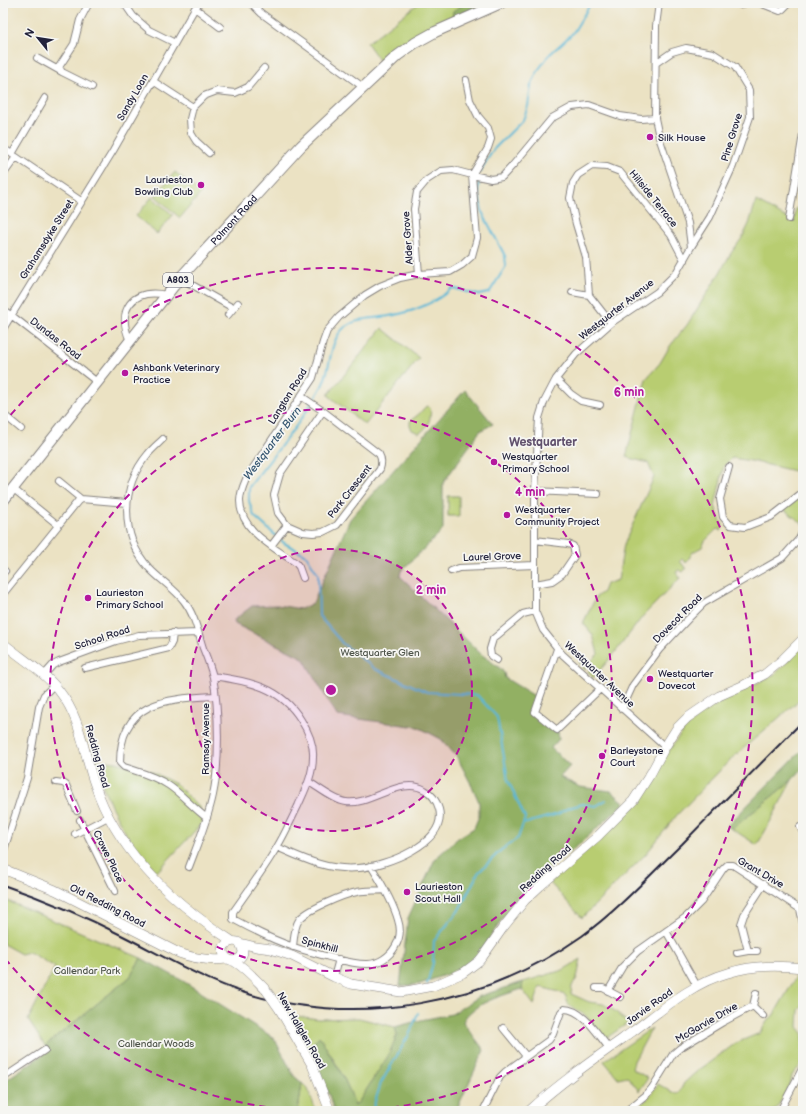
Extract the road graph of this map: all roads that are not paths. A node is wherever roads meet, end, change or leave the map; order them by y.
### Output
1 (89, 3) edge
2 (124, 3) edge
3 (251, 3) edge
4 (501, 3) edge
5 (660, 3) edge
6 (760, 3) edge
7 (789, 3) edge
8 (197, 5) edge
9 (220, 27) dead end
10 (175, 43) junction
11 (37, 58) dead end
12 (656, 63) junction
13 (264, 68) dead end
14 (62, 72) junction
15 (466, 80) dead end
16 (153, 82) junction
17 (92, 87) dead end
18 (363, 87) junction
19 (45, 98) dead end
20 (192, 107) junction
21 (655, 118) junction
22 (803, 134) edge
23 (3, 148) edge
24 (209, 153) dead end
25 (14, 155) junction
26 (3, 175) edge
27 (472, 175) junction
28 (81, 201) junction
29 (789, 219) dead end
30 (691, 247) junction
31 (684, 260) junction
32 (419, 274) junction
33 (180, 278) junction
34 (572, 292) dead end
35 (166, 295) junction
36 (589, 295) junction
37 (238, 303) dead end
38 (233, 308) junction
39 (3, 310) edge
40 (11, 315) junction
41 (228, 315) dead end
42 (611, 323) junction
43 (3, 329) edge
44 (130, 341) junction
45 (556, 379) junction
46 (97, 382) junction
47 (301, 396) junction
48 (600, 406) dead end
49 (323, 411) junction
50 (3, 414) edge
51 (21, 429) dead end
52 (163, 439) dead end
53 (729, 467) dead end
54 (59, 480) dead end
55 (14, 490) junction
56 (535, 491) junction
57 (803, 492) edge
58 (598, 494) dead end
59 (81, 499) junction
60 (3, 501) edge
61 (127, 503) junction
62 (58, 525) junction
63 (287, 525) junction
64 (803, 531) edge
65 (535, 540) junction
66 (271, 546) junction
67 (535, 565) junction
68 (452, 571) dead end
69 (303, 578) dead end
70 (535, 584) junction
71 (3, 593) edge
72 (535, 611) junction
73 (173, 633) junction
74 (198, 633) junction
75 (803, 639) edge
76 (3, 643) edge
77 (557, 649) junction
78 (496, 660) dead end
79 (85, 668) dead end
80 (44, 675) junction
81 (213, 676) junction
82 (54, 685) junction
83 (600, 689) junction
84 (215, 696) junction
85 (622, 709) junction
86 (665, 747) junction
87 (56, 782) dead end
88 (309, 782) junction
89 (77, 811) dead end
90 (108, 817) junction
91 (207, 818) junction
92 (80, 820) dead end
93 (84, 829) junction
94 (75, 834) dead end
95 (277, 847) junction
96 (3, 853) edge
97 (189, 866) dead end
98 (371, 866) junction
99 (3, 869) edge
100 (764, 884) junction
101 (385, 890) junction
102 (115, 891) dead end
103 (803, 924) edge
104 (213, 929) junction
105 (666, 931) junction
106 (236, 942) junction
107 (256, 947) junction
108 (293, 947) junction
109 (224, 948) junction
110 (748, 950) junction
111 (758, 951) dead end
112 (737, 953) dead end
113 (236, 957) junction
114 (203, 960) junction
115 (339, 960) junction
116 (803, 968) edge
117 (334, 977) junction
118 (697, 986) junction
119 (596, 988) dead end
120 (608, 991) junction
121 (756, 993) dead end
122 (620, 997) dead end
123 (753, 1006) junction
124 (763, 1016) dead end
125 (503, 1028) dead end
126 (609, 1048) junction
127 (45, 1050) dead end
128 (526, 1056) junction
129 (803, 1067) edge
130 (3, 1078) edge
131 (532, 1110) edge
132 (330, 1111) edge
133 (483, 1111) edge
134 (626, 1111) edge
135 (780, 1111) edge

1 - 14 street
2 - 10 street
3 - 18 street
4 - 18 main road, Polmont Road / A803
5 - 12 street
6 - 7 street
8 - 9 street
8 - 10 street, Sandy Loan
10 - 16 street, Sandy Loan
11 - 14 street
12 - 21 street
12 - 30 street, Pine Grove
13 - 20 street
14 - 17 street
15 - 27 street
16 - 20 street
16 - 28 street, Sandy Loan
18 - 33 main road, Polmont Road / A803
19 - 25 street
20 - 24 street
21 - 27 street, Alder Grove
21 - 30 street
22 - 29 street
23 - 25 street
25 - 26 street
25 - 28 street
27 - 32 street, Langton Road
27 - 32 street, Alder Grove
28 - 40 street, Grahamsdyke Street
30 - 31 street, Westquarter Avenue
31 - 36 street, Hillside Terrace
31 - 42 street, Westquarter Avenue
32 - 47 street, Langton Road
33 - 35 main road, Polmont Road / A803
33 - 38 street
34 - 36 street
35 - 44 main road, Polmont Road / A803
35 - 44 street
36 - 42 street
37 - 38 street
38 - 41 street
39 - 40 street, Dundas Road
40 - 43 street, Grahamsdyke Street
40 - 46 street, Dundas Road
42 - 45 street, Westquarter Avenue
44 - 46 main road, Polmont Road / A803
45 - 48 street
45 - 56 street, Westquarter Avenue
46 - 55 main road, Polmont Road / A803
47 - 49 street, Park Crescent
47 - 66 street, Langton Road
49 - 63 street
49 - 63 street, Park Crescent
50 - 51 street
52 - 61 street, Ramsay Avenue
53 - 57 street
54 - 59 street
55 - 60 main road, A803
55 - 62 street
56 - 58 street
56 - 65 street, Westquarter Avenue
59 - 61 street
59 - 62 street
61 - 74 street, Ramsay Avenue
62 - 71 street
63 - 66 street
64 - 85 street, Dovecot Road
65 - 67 street, Westquarter Avenue
65 - 70 street
66 - 69 street, Langton Road
67 - 68 street, Laurel Grove
67 - 70 street, Westquarter Avenue
70 - 72 street, Westquarter Avenue
72 - 77 street, Westquarter Avenue
72 - 78 street
73 - 74 street, School Road
73 - 79 street
73 - 80 street, School Road
74 - 81 street, Ramsay Avenue
75 - 86 main road, Redding Road
76 - 80 main road, Redding Road
77 - 83 street, Westquarter Avenue
77 - 83 street
80 - 82 main road, Redding Road
81 - 84 street, Ramsay Avenue
81 - 88 street
82 - 90 main road, Redding Road
82 - 96 street
83 - 85 street, Westquarter Avenue
84 - 91 street, Ramsay Avenue
84 - 91 street
85 - 86 street, Westquarter Avenue
86 - 117 main road, Redding Road
87 - 89 street
88 - 95 street
88 - 98 street
90 - 93 street, Crowe Place
90 - 104 main road, Redding Road
91 - 97 street, Ramsay Avenue
92 - 93 street
93 - 94 street, Crowe Place
93 - 102 street, Crowe Place
95 - 98 street
95 - 108 street
98 - 101 street, Spinkhill
99 - 114 main road, Old Redding Road
100 - 103 street, Grant Drive
100 - 105 street, Grant Drive
100 - 110 street
101 - 108 street, Spinkhill
101 - 115 street, Spinkhill
104 - 106 main road, Redding Road
104 - 109 main road, Redding Road
105 - 118 street
105 - 120 street
106 - 107 main road, Redding Road
106 - 109 main road
106 - 113 main road
107 - 113 main road
107 - 117 main road, Redding Road
108 - 115 street, Spinkhill
109 - 113 main road
109 - 114 main road
110 - 111 street
110 - 112 street
113 - 114 main road, Old Redding Road
113 - 132 main road, New Hallglen Road, bridge
115 - 117 street
116 - 118 main road, Jarvie Road
118 - 126 main road, Jarvie Road
119 - 120 street
120 - 122 street
121 - 123 street, McGarvie Drive
123 - 124 street, McGarvie Drive
123 - 134 street, McGarvie Drive
125 - 128 street
126 - 128 street
126 - 131 main road, Jarvie Road
127 - 130 street
128 - 133 street
129 - 135 street

